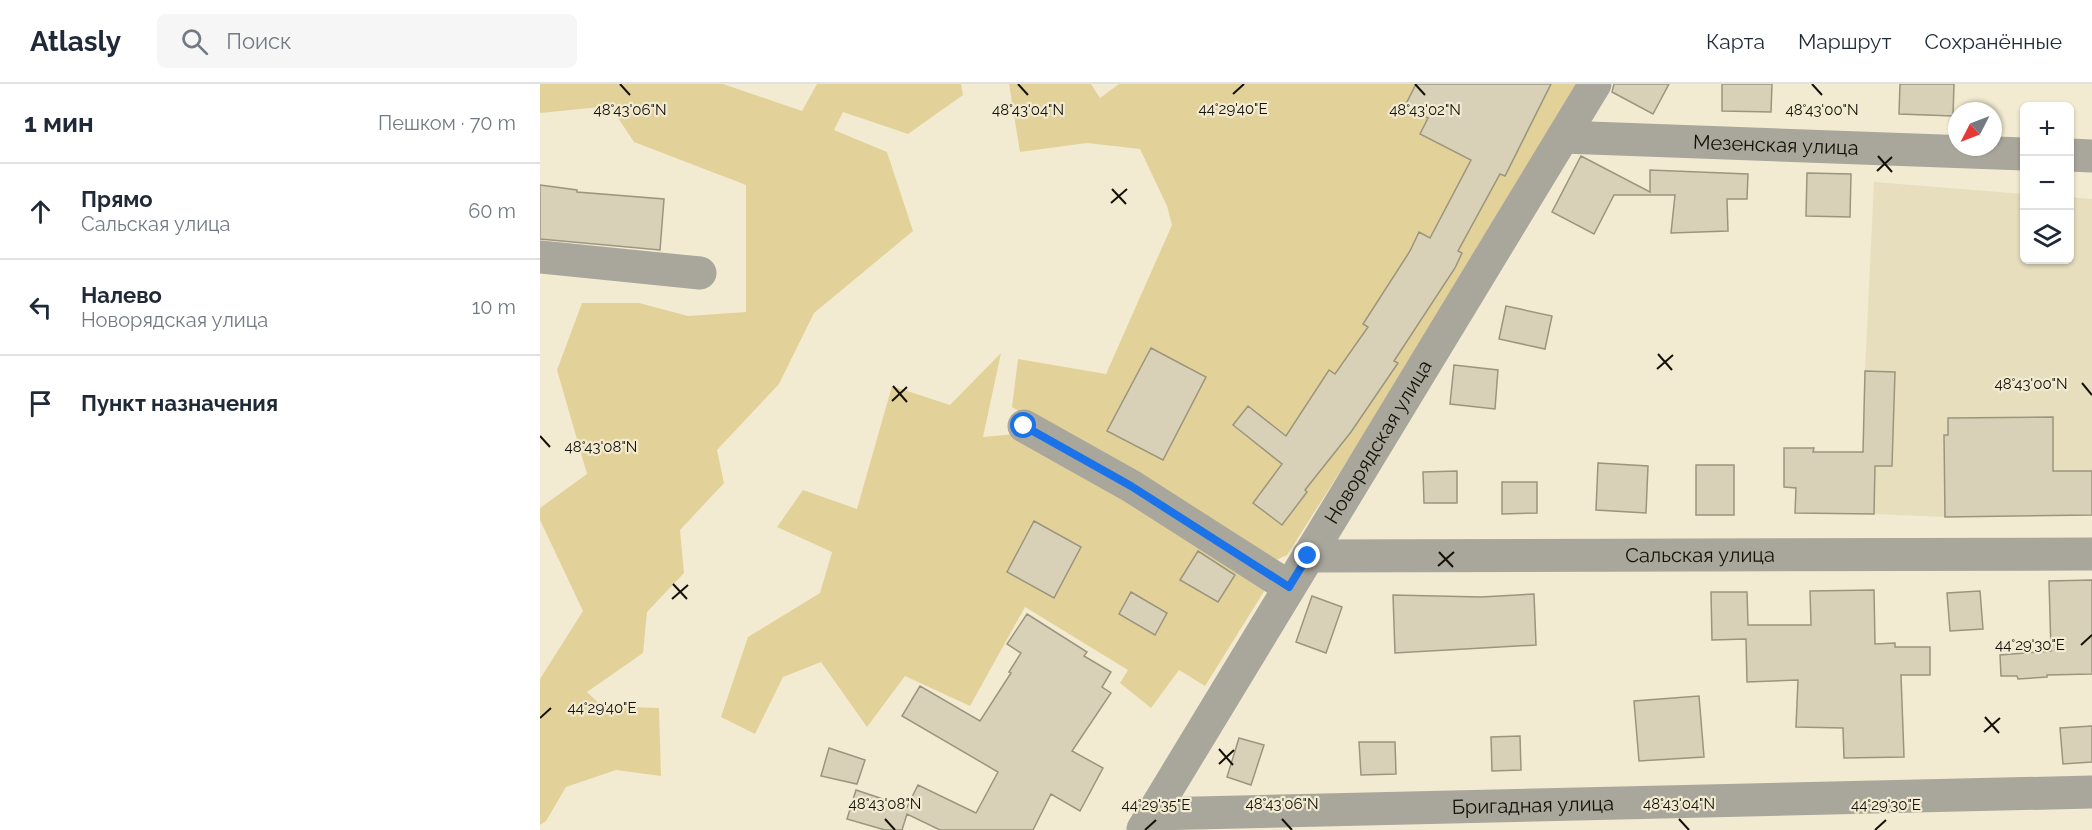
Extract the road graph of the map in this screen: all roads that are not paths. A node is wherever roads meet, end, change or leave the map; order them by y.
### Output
1 (1595, 84) edge
2 (1563, 137) junction
3 (2020, 154) edge
4 (2074, 155) edge
5 (2092, 156) edge
6 (540, 257) edge
7 (700, 273) dead end
8 (1024, 426) dead end
9 (2092, 554) edge
10 (1308, 556) junction
11 (1289, 587) junction
12 (2092, 792) edge
13 (1148, 822) edge

1 - 2 street, Новорядская улица
2 - 3 street, Мезенская улица
2 - 10 street, Новорядская улица
4 - 5 street
6 - 7 street
8 - 11 street
9 - 10 street, Сальская улица
10 - 11 street, Новорядская улица
11 - 13 street, Новорядская улица
12 - 13 street, Бригадная улица

